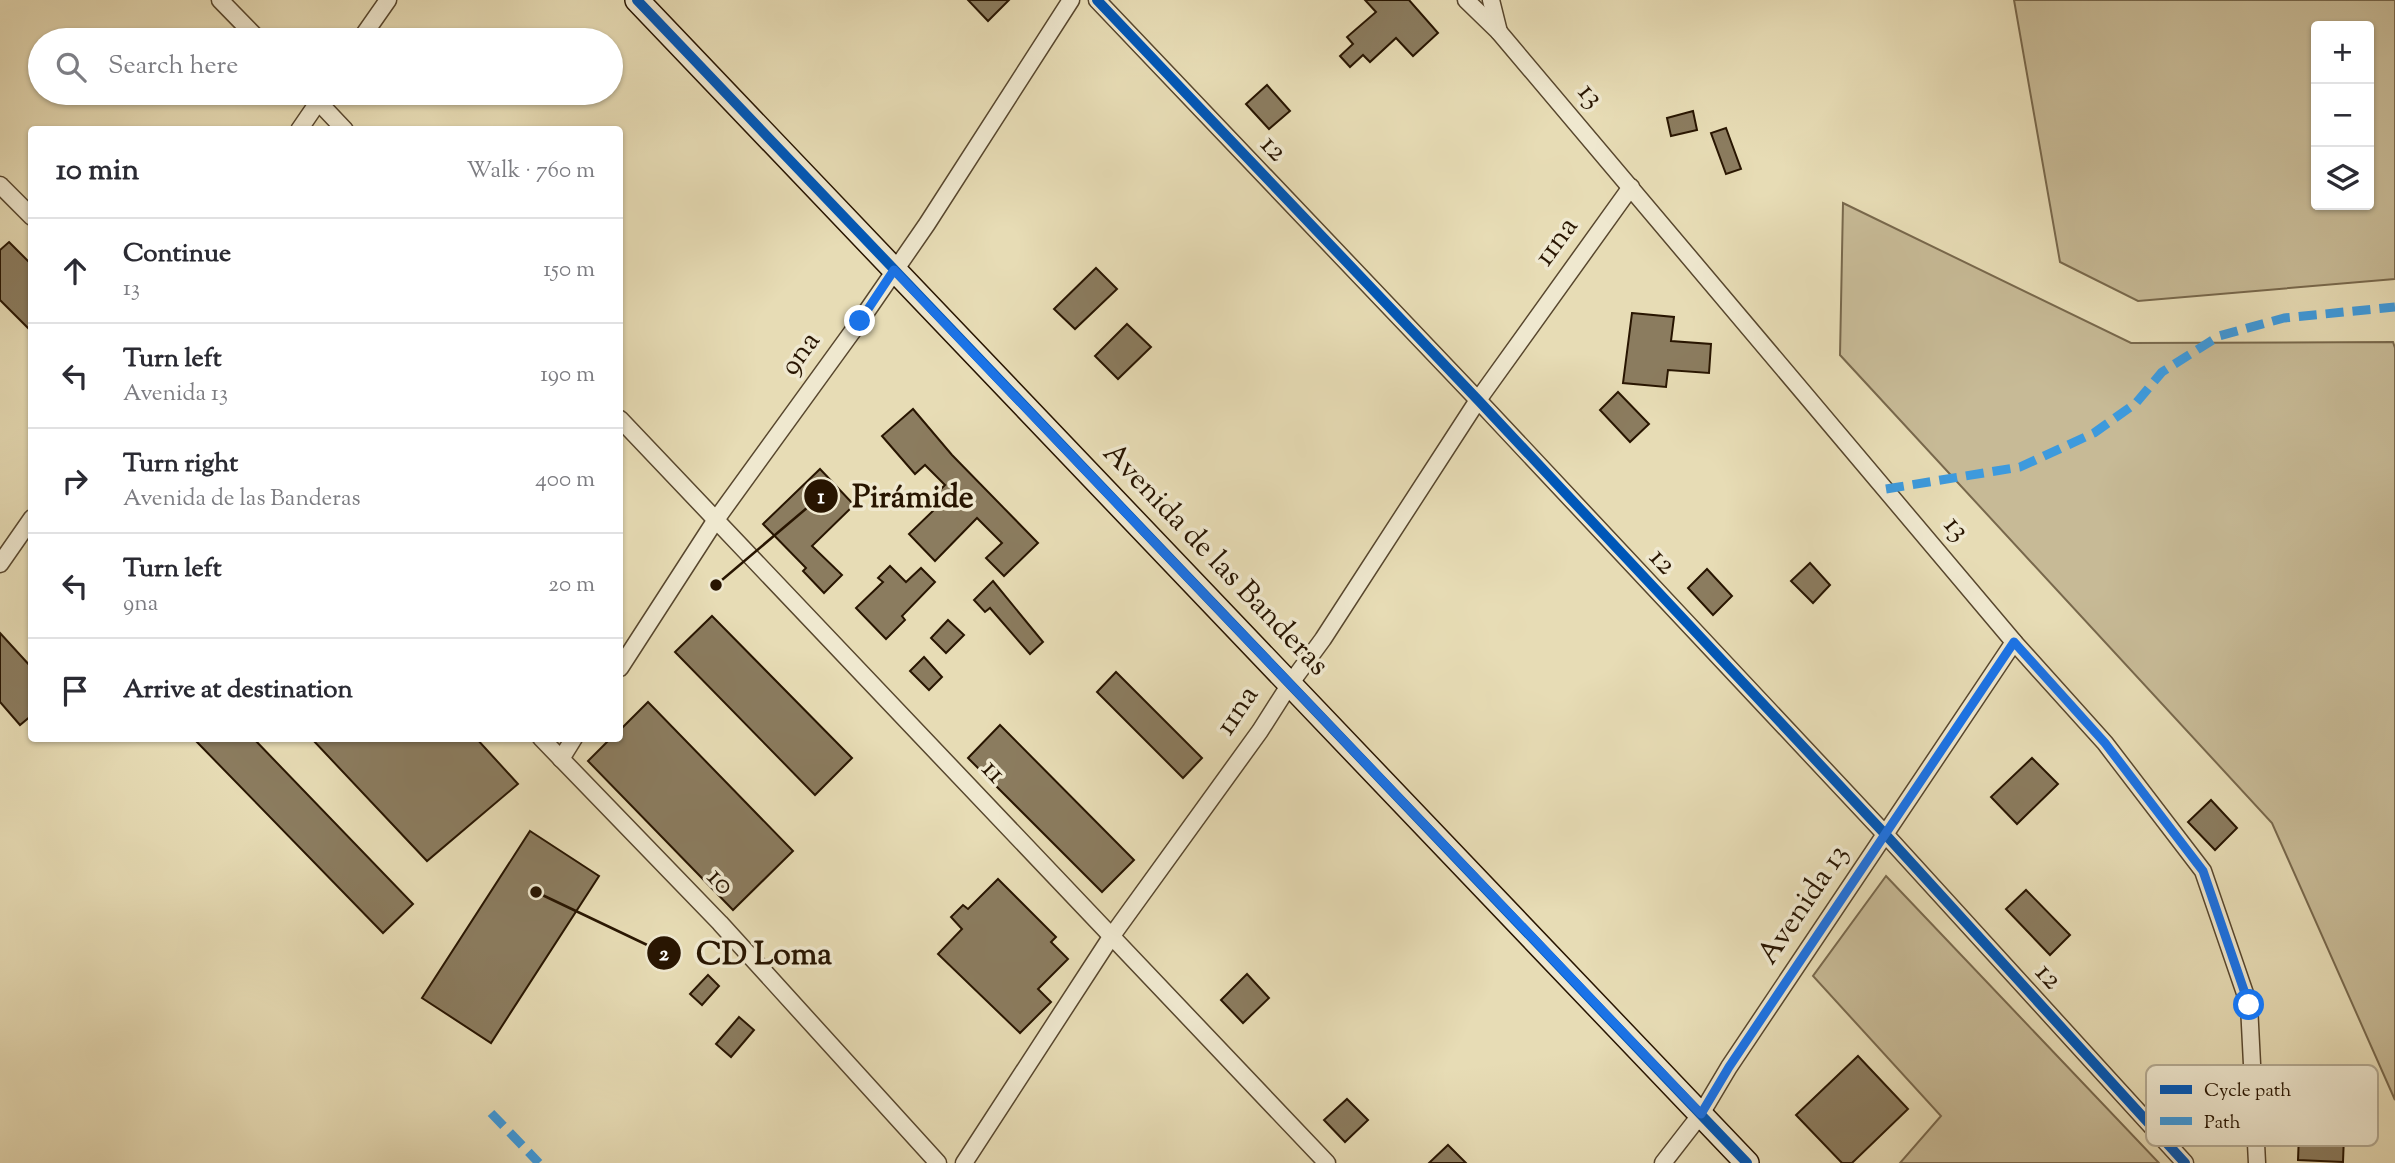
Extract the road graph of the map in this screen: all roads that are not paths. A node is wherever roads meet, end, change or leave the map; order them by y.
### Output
1 (220, 0) edge
2 (388, 0) edge
3 (637, 0) edge
4 (1072, 0) edge
5 (1097, 0) edge
6 (1466, 0) edge
7 (1492, 0) edge
8 (247, 28) edge
9 (368, 28) edge
10 (1499, 32) junction
11 (312, 105) edge
12 (324, 105) edge
13 (301, 126) edge
14 (342, 126) edge
15 (0, 185) edge
16 (1631, 187) junction
17 (28, 212) edge
18 (894, 270) junction
19 (1478, 400) junction
20 (623, 422) edge
21 (715, 521) junction
22 (28, 524) edge
23 (0, 564) edge
24 (2014, 642) junction
25 (623, 663) edge
26 (1290, 684) junction
27 (545, 742) edge
28 (572, 742) edge
29 (561, 759) junction
30 (1885, 834) junction
31 (1111, 937) junction
32 (2252, 1065) edge
33 (1701, 1114) junction
34 (2146, 1120) edge
35 (2169, 1146) edge
36 (938, 1163) edge
37 (964, 1163) edge
38 (1327, 1163) edge
39 (1663, 1163) edge
40 (1747, 1163) edge
41 (2185, 1163) edge

1 - 8 street
2 - 9 street
3 - 18 street, Avenida de las Banderas
4 - 18 street, 9na
5 - 19 street, 12
6 - 10 street, 13
7 - 10 street
10 - 16 street, 13
11 - 13 street
12 - 14 street
15 - 17 street
16 - 19 street, 11na
16 - 24 street, 13
18 - 21 street, 9na
18 - 26 street, Avenida de las Banderas
19 - 26 street, 11na
19 - 30 street, 12
20 - 21 street, 11
21 - 25 street, 9na
21 - 31 street, 11
22 - 23 street
24 - 30 street, Avenida 13
24 - 32 street, 13
26 - 31 street, 11na
26 - 33 street, Avenida de las Banderas
27 - 29 street, 10
28 - 29 street
29 - 36 street, 10
30 - 33 street, Avenida 13
30 - 34 street, 12
31 - 37 street, 11na
31 - 38 street, 11
33 - 39 street, Avenida 13
33 - 40 street, Avenida de las Banderas
35 - 41 street, 12

